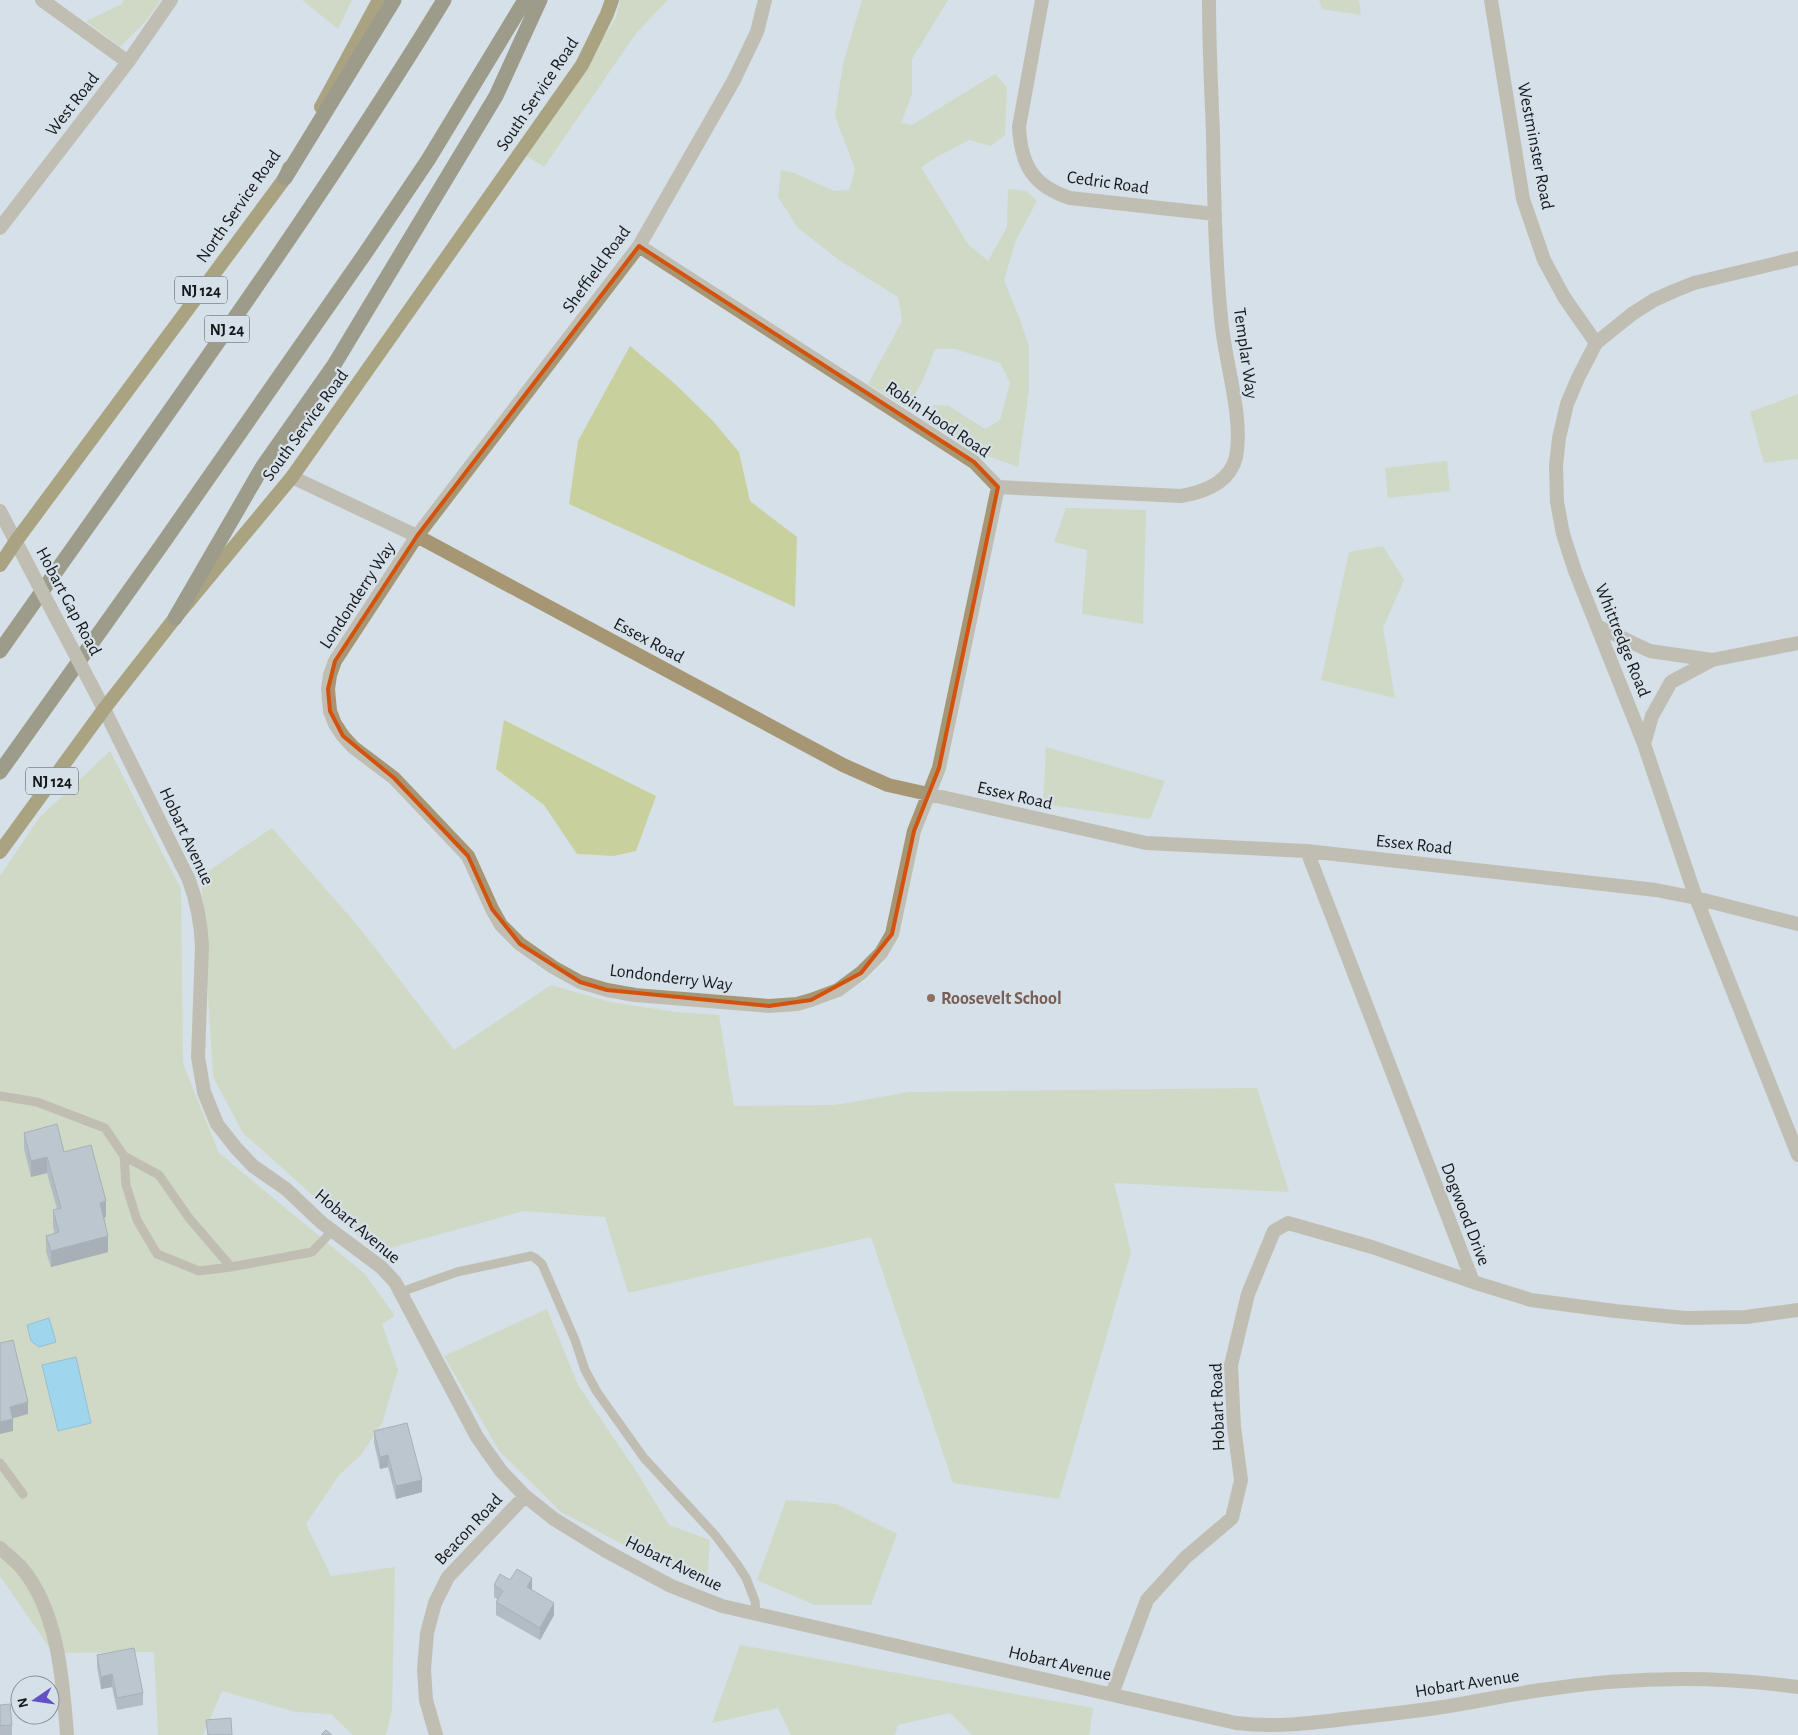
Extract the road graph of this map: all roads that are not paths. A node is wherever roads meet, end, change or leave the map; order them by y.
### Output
1 (42, 0) edge
2 (171, 0) edge
3 (379, 0) edge
4 (394, 0) edge
5 (444, 0) edge
6 (525, 0) edge
7 (540, 0) edge
8 (612, 0) edge
9 (765, 0) edge
10 (1042, 0) edge
11 (1209, 0) edge
12 (1491, 0) edge
13 (128, 62) junction
14 (285, 178) junction
15 (1215, 214) junction
16 (0, 228) edge
17 (639, 246) junction
18 (1798, 258) edge
19 (1596, 342) junction
20 (292, 477) junction
21 (998, 487) junction
22 (0, 511) edge
23 (417, 536) junction
24 (16, 541) junction
25 (0, 565) edge
26 (175, 618) junction
27 (1596, 626) junction
28 (1798, 643) edge
29 (0, 652) edge
30 (1712, 660) junction
31 (104, 709) junction
32 (1644, 744) junction
33 (0, 772) edge
34 (928, 794) junction
35 (1307, 851) junction
36 (0, 852) edge
37 (1696, 898) junction
38 (1798, 924) edge
39 (0, 1096) edge
40 (1798, 1155) edge
41 (124, 1156) junction
42 (332, 1231) junction
43 (231, 1267) junction
44 (1473, 1282) junction
45 (401, 1292) junction
46 (1798, 1310) edge
47 (0, 1462) edge
48 (23, 1494) dead end
49 (525, 1496) junction
50 (0, 1548) edge
51 (756, 1614) junction
52 (1798, 1687) edge
53 (1112, 1694) junction
54 (1235, 1729) edge
55 (67, 1735) edge
56 (436, 1735) edge

1 - 13 street
2 - 13 street, West Road
3 - 14 main road, North Service Road / NJ 124
4 - 14 highway
5 - 29 highway, NJ 24
6 - 33 highway
7 - 26 highway
8 - 20 main road, South Service Road / NJ 124
9 - 17 street, Sheffield Road
10 - 15 street, Cedric Road
11 - 15 street, Templar Way
12 - 19 street, Westminster Road
13 - 16 street, West Road
14 - 24 main road, North Service Road / NJ 124
15 - 21 street, Templar Way
17 - 21 street, Robin Hood Road
17 - 23 street, Sheffield Road
18 - 19 street, Whittredge Road
19 - 27 street, Whittredge Road
20 - 23 street, Essex Road
20 - 26 main road, South Service Road / NJ 124
21 - 34 street
22 - 24 street, Hobart Gap Road
23 - 34 street, Essex Road
23 - 34 street, Londonderry Way
24 - 25 main road, North Service Road / NJ 124
24 - 31 street, Hobart Gap Road, bridge
26 - 31 main road, South Service Road / NJ 124
27 - 30 street
27 - 32 street, Whittredge Road
28 - 30 street
30 - 32 street
31 - 36 main road, South Service Road / NJ 124
31 - 42 street, Hobart Avenue
32 - 37 street, Whittredge Road
34 - 35 street, Essex Road
35 - 37 street, Essex Road
35 - 44 street, Dogwood Drive
37 - 38 street, Essex Road
37 - 40 street, Whittredge Road
39 - 41 lane
41 - 43 lane
41 - 43 lane
42 - 43 lane
42 - 45 street, Hobart Avenue
44 - 46 street, Dogwood Drive
44 - 53 street, Hobart Road
45 - 49 street, Hobart Avenue
45 - 51 lane
47 - 48 lane
49 - 51 street, Hobart Avenue
49 - 56 street, Beacon Road
50 - 55 street
51 - 53 street, Hobart Avenue
52 - 54 street, Hobart Avenue
53 - 54 street, Hobart Avenue

